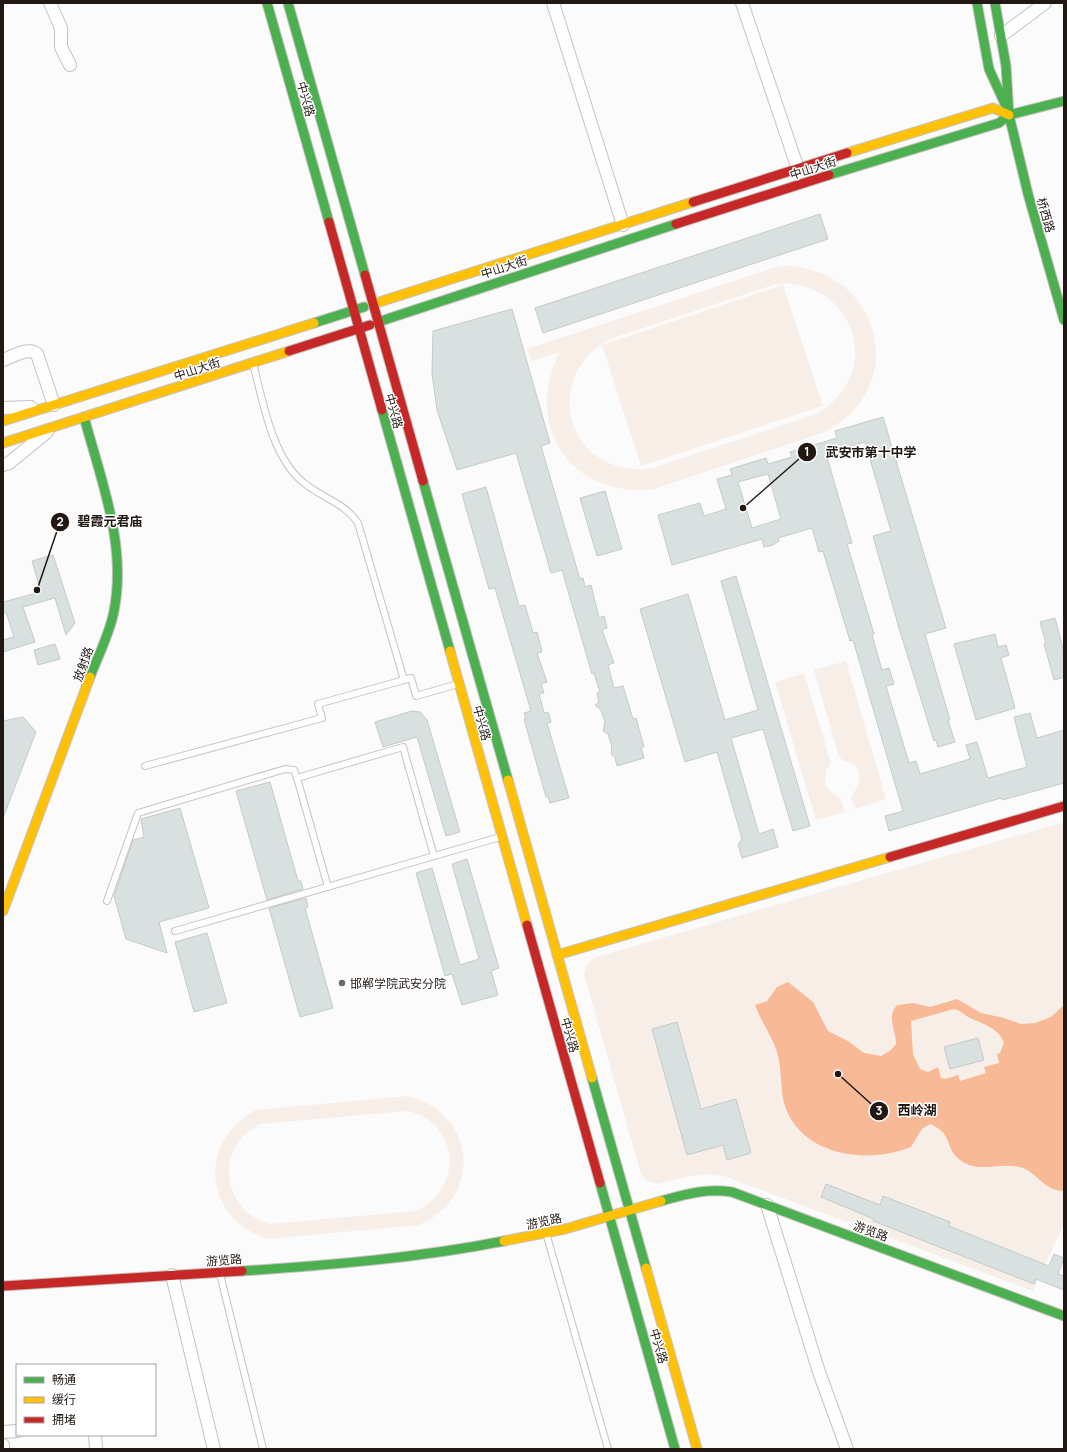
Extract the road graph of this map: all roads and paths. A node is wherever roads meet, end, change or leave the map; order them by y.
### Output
1 (50, 3) edge
2 (267, 3) edge
3 (288, 3) edge
4 (553, 3) edge
5 (742, 3) edge
6 (977, 3) edge
7 (995, 3) edge
8 (1045, 3) edge
9 (1001, 36) junction
10 (70, 65) dead end
11 (1064, 101) edge
12 (1009, 115) junction
13 (798, 169) junction
14 (623, 225) junction
15 (373, 304) junction
16 (353, 310) junction
17 (1064, 320) edge
18 (378, 322) junction
19 (358, 329) junction
20 (3, 360) edge
21 (252, 364) junction
22 (52, 406) junction
23 (3, 408) edge
24 (84, 417) junction
25 (3, 421) edge
26 (53, 427) junction
27 (4, 443) edge
28 (3, 465) edge
29 (404, 680) junction
30 (458, 684) junction
31 (145, 766) dead end
32 (297, 778) junction
33 (1064, 806) edge
34 (502, 836) junction
35 (434, 856) junction
36 (328, 887) junction
37 (106, 901) dead end
38 (3, 911) edge
39 (175, 931) dead end
40 (557, 955) junction
41 (767, 1205) junction
42 (629, 1210) junction
43 (609, 1216) junction
44 (546, 1233) junction
45 (220, 1272) junction
46 (172, 1276) junction
47 (3, 1286) edge
48 (1064, 1316) edge
49 (16, 1430) edge
50 (3, 1432) edge
51 (95, 1436) edge
52 (3, 1446) edge
53 (3, 1449) edge
54 (96, 1449) edge
55 (214, 1449) edge
56 (263, 1449) edge
57 (608, 1449) edge
58 (675, 1449) edge
59 (697, 1449) edge
60 (847, 1449) edge

1 - 10 street
2 - 16 main road, 中兴路
3 - 15 main road, 中兴路
4 - 14 street
5 - 13 street
6 - 12 main road, 桥西路
7 - 9 main road, 桥西路
8 - 9 street
9 - 12 main road, 桥西路
11 - 12 main road, 中山大街
12 - 13 main road, 中山大街
12 - 17 main road, 桥西路
12 - 18 main road, 中山大街
13 - 14 main road, 中山大街
14 - 15 main road, 中山大街
15 - 16 main road, 中山大街
15 - 18 main road, 中兴路
16 - 19 main road, 中兴路
16 - 22 main road, 中山大街
18 - 19 main road, 中山大街
18 - 40 main road, 中兴路
19 - 21 main road, 中山大街
19 - 30 main road, 中兴路
20 - 22 street
21 - 24 main road, 中山大街
21 - 29 lane
22 - 23 street
22 - 25 main road, 中山大街
24 - 26 main road, 中山大街
24 - 38 main road, 放射路
26 - 27 main road, 中山大街
26 - 28 street
29 - 30 lane
29 - 31 lane
30 - 34 main road, 中兴路
32 - 35 lane
32 - 36 lane
32 - 37 lane
33 - 40 main road
34 - 35 lane
34 - 43 main road, 中兴路
35 - 36 lane
36 - 39 lane
40 - 42 main road, 中兴路
41 - 42 main road, 游览路
41 - 48 main road, 游览路
41 - 60 street
42 - 43 main road, 游览路
42 - 59 main road, 中兴路
43 - 44 main road, 游览路
43 - 58 main road, 中兴路
44 - 45 main road, 游览路
44 - 57 lane
45 - 46 main road, 游览路
45 - 56 lane
46 - 47 main road, 游览路
46 - 55 street
49 - 50 street
51 - 54 street
52 - 53 street

